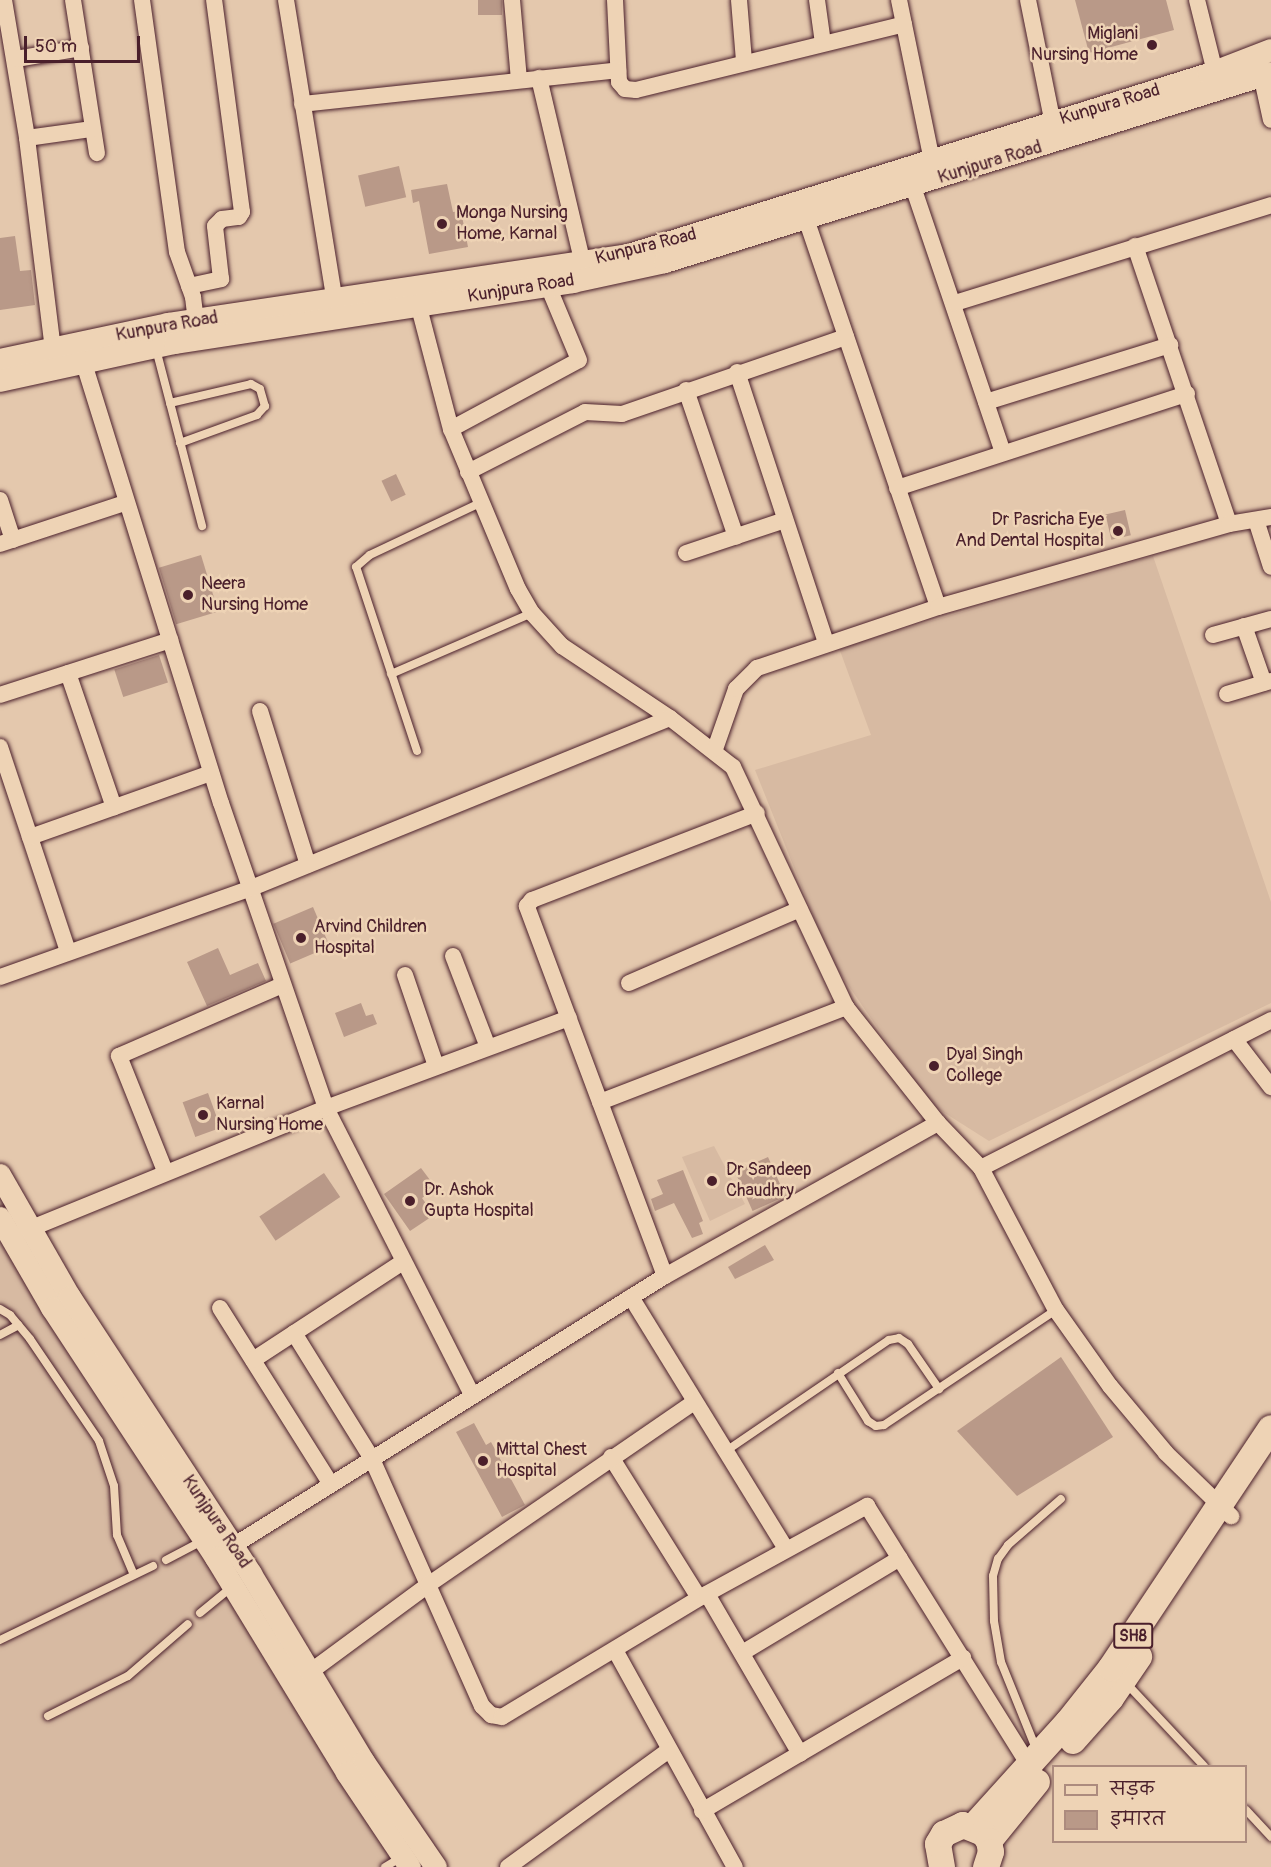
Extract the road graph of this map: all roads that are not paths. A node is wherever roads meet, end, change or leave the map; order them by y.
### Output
1 (4, 0) edge
2 (73, 0) edge
3 (142, 0) edge
4 (214, 0) edge
5 (286, 0) edge
6 (512, 0) edge
7 (615, 0) edge
8 (739, 0) edge
9 (817, 0) edge
10 (899, 0) edge
11 (1028, 0) edge
12 (1197, 0) edge
13 (904, 24) junction
14 (823, 43) junction
15 (81, 48) junction
16 (15, 59) junction
17 (744, 61) junction
18 (1265, 64) edge
19 (618, 70) junction
20 (1215, 72) junction
21 (539, 78) junction
22 (519, 80) junction
23 (302, 104) junction
24 (1271, 120) edge
25 (92, 129) junction
26 (1055, 133) junction
27 (27, 138) junction
28 (97, 153) dead end
29 (934, 170) junction
30 (910, 178) junction
31 (1271, 205) edge
32 (803, 211) junction
33 (1135, 246) junction
34 (584, 271) junction
35 (189, 286) junction
36 (548, 286) junction
37 (416, 297) junction
38 (955, 303) junction
39 (336, 309) junction
40 (196, 320) junction
41 (846, 337) junction
42 (153, 338) junction
43 (1170, 345) junction
44 (80, 353) junction
45 (54, 359) junction
46 (0, 360) edge
47 (737, 372) junction
48 (0, 381) edge
49 (686, 390) junction
50 (1187, 394) junction
51 (986, 402) junction
52 (170, 403) junction
53 (451, 429) junction
54 (180, 443) junction
55 (1003, 453) junction
56 (468, 472) junction
57 (897, 488) junction
58 (0, 500) edge
59 (125, 503) junction
60 (480, 503) junction
61 (1263, 519) edge
62 (785, 520) junction
63 (1229, 524) junction
64 (202, 526) dead end
65 (736, 537) junction
66 (6, 542) edge
67 (686, 554) dead end
68 (1271, 567) edge
69 (938, 607) junction
70 (532, 613) junction
71 (1271, 619) edge
72 (1245, 627) junction
73 (1213, 635) dead end
74 (170, 640) junction
75 (826, 642) junction
76 (68, 673) junction
77 (391, 674) junction
78 (1267, 682) edge
79 (1227, 694) dead end
80 (0, 695) edge
81 (260, 711) dead end
82 (670, 718) junction
83 (0, 747) edge
84 (715, 750) junction
85 (417, 751) dead end
86 (211, 773) junction
87 (114, 807) junction
88 (757, 813) junction
89 (30, 837) junction
90 (308, 865) junction
91 (249, 889) junction
92 (800, 909) junction
93 (68, 952) junction
94 (453, 956) dead end
95 (405, 975) dead end
96 (0, 977) edge
97 (629, 983) dead end
98 (282, 985) junction
99 (846, 1007) junction
100 (569, 1018) junction
101 (1271, 1020) edge
102 (1234, 1039) junction
103 (488, 1047) junction
104 (436, 1066) junction
105 (1271, 1088) edge
106 (600, 1102) junction
107 (326, 1108) junction
108 (938, 1123) junction
109 (981, 1168) junction
110 (165, 1171) junction
111 (0, 1175) edge
112 (0, 1218) edge
113 (20, 1233) junction
114 (403, 1262) junction
115 (665, 1276) junction
116 (631, 1297) junction
117 (220, 1308) dead end
118 (0, 1309) edge
119 (1056, 1310) junction
120 (19, 1325) junction
121 (294, 1333) junction
122 (0, 1335) edge
123 (253, 1360) junction
124 (838, 1373) junction
125 (939, 1389) junction
126 (472, 1395) junction
127 (694, 1402) junction
128 (1271, 1428) edge
129 (726, 1452) junction
130 (1271, 1456) edge
131 (611, 1458) junction
132 (372, 1459) junction
133 (330, 1483) junction
134 (1061, 1499) dead end
135 (1225, 1511) junction
136 (219, 1539) junction
137 (786, 1549) junction
138 (900, 1558) junction
139 (166, 1560) dead end
140 (153, 1566) dead end
141 (134, 1575) junction
142 (242, 1580) junction
143 (428, 1585) junction
144 (703, 1596) junction
145 (200, 1613) dead end
146 (188, 1624) dead end
147 (0, 1640) edge
148 (615, 1650) junction
149 (742, 1653) junction
150 (963, 1658) junction
151 (310, 1672) junction
152 (1123, 1680) junction
153 (48, 1716) dead end
154 (669, 1750) junction
155 (800, 1754) junction
156 (1034, 1760) junction
157 (1202, 1765) edge
158 (702, 1811) junction
159 (1247, 1812) edge
160 (981, 1834) junction
161 (1271, 1837) edge
162 (940, 1858) edge
163 (404, 1859) edge
164 (436, 1867) edge
165 (508, 1867) edge
166 (735, 1867) edge
167 (920, 1867) edge
168 (986, 1867) edge

1 - 16 street
2 - 15 street
3 - 35 street
4 - 35 street
5 - 23 street
6 - 22 street
7 - 19 street
8 - 17 street
9 - 14 street
10 - 13 street
11 - 26 street
12 - 20 street
13 - 14 street
13 - 29 street
14 - 17 street
15 - 16 street
15 - 25 street
16 - 27 street
17 - 19 street
18 - 20 street, Kunpura Road
18 - 24 street
18 - 26 street, Kunjpura Road
19 - 21 street
20 - 26 street, Kunpura Road
21 - 22 street
21 - 34 street
22 - 23 street
23 - 39 street
25 - 27 street
25 - 28 street
26 - 29 street, Kunjpura Road
27 - 45 street
29 - 30 street, Kunjpura Road
30 - 32 street, Kunjpura Road
30 - 38 street
31 - 33 street
32 - 34 street, Kunjpura Road
32 - 41 street
33 - 38 street
33 - 43 street
34 - 36 street, Kunjpura Road
34 - 37 street, Kunpura Road
35 - 40 street
36 - 37 street, Kunjpura Road
36 - 53 street
37 - 39 street, Kunjpura Road
37 - 53 street
38 - 51 street
39 - 40 street, Kunpura Road
39 - 42 street, Kunjpura Road
40 - 42 street, Kunpura Road
41 - 47 street
41 - 57 street
42 - 44 street, Kunjpura Road
42 - 52 lane
43 - 50 street
43 - 51 street
44 - 45 street, Kunjpura Road
44 - 59 street
45 - 46 street
45 - 48 street, Kunjpura Road
47 - 49 street
47 - 62 street
49 - 56 street
49 - 65 street
50 - 55 street
50 - 63 street
51 - 55 street
52 - 54 lane
52 - 54 lane
53 - 56 street
54 - 64 lane
55 - 57 street
56 - 60 street
57 - 69 street
58 - 66 street
59 - 66 street
59 - 74 street
60 - 70 street
60 - 77 lane
61 - 63 street
61 - 68 street
62 - 65 street
62 - 75 street
63 - 69 street
65 - 67 street
69 - 75 street
70 - 77 lane
70 - 82 street
71 - 72 street
72 - 73 street
72 - 78 street
74 - 76 street
74 - 86 street
75 - 84 street
76 - 80 street
76 - 87 street
77 - 85 lane
78 - 79 street
81 - 90 street
82 - 84 street
82 - 90 street
83 - 89 street
84 - 88 street
86 - 87 street
86 - 91 street
87 - 89 street
88 - 92 street
88 - 100 street
89 - 93 street
90 - 91 street
91 - 93 street
91 - 98 street
92 - 97 street
92 - 99 street
93 - 96 street
94 - 103 street
95 - 104 street
98 - 107 street
98 - 110 street
99 - 106 street
99 - 108 street
100 - 103 street
100 - 106 street
101 - 102 street
102 - 105 street
102 - 109 street
103 - 104 street
104 - 107 street
106 - 115 street
107 - 110 street
107 - 114 street
108 - 109 street
108 - 115 street
109 - 119 street
110 - 113 street
111 - 113 street, Kunjpura Road
112 - 113 street, Kunjpura Road
113 - 136 street, Kunjpura Road
114 - 121 street
114 - 126 street
115 - 116 street
116 - 126 street
116 - 127 street
117 - 123 street
118 - 120 lane
119 - 125 lane
119 - 135 street
120 - 122 lane
120 - 141 lane
121 - 123 street
121 - 132 street
123 - 133 street
124 - 125 lane
124 - 125 lane
124 - 129 lane
126 - 132 street
127 - 129 street
127 - 131 street
128 - 135 main road, SH8
129 - 137 street
130 - 135 main road, SH8
131 - 143 street
131 - 144 street
132 - 133 street
132 - 143 street
133 - 136 street
134 - 156 lane
135 - 152 main road, SH8
135 - 156 main road, SH8
136 - 139 lane
136 - 142 street, Kunjpura Road
136 - 142 street, Kunjpura Road
137 - 138 street
137 - 144 street
138 - 149 street
138 - 150 street
140 - 141 lane
141 - 147 lane
142 - 145 lane
142 - 151 street, Kunjpura Road
142 - 163 street, Kunjpura Road
143 - 148 street
143 - 151 street
144 - 148 street
144 - 149 street
146 - 153 lane
148 - 154 street
149 - 155 street
150 - 155 street
150 - 156 street
151 - 163 street, Kunjpura Road
152 - 157 lane
152 - 160 main road, SH8
154 - 158 street
154 - 165 street
155 - 158 street
156 - 160 main road, SH8
158 - 166 street
159 - 161 lane
160 - 162 main road
160 - 168 main road
162 - 167 main road
163 - 164 street, Kunjpura Road

